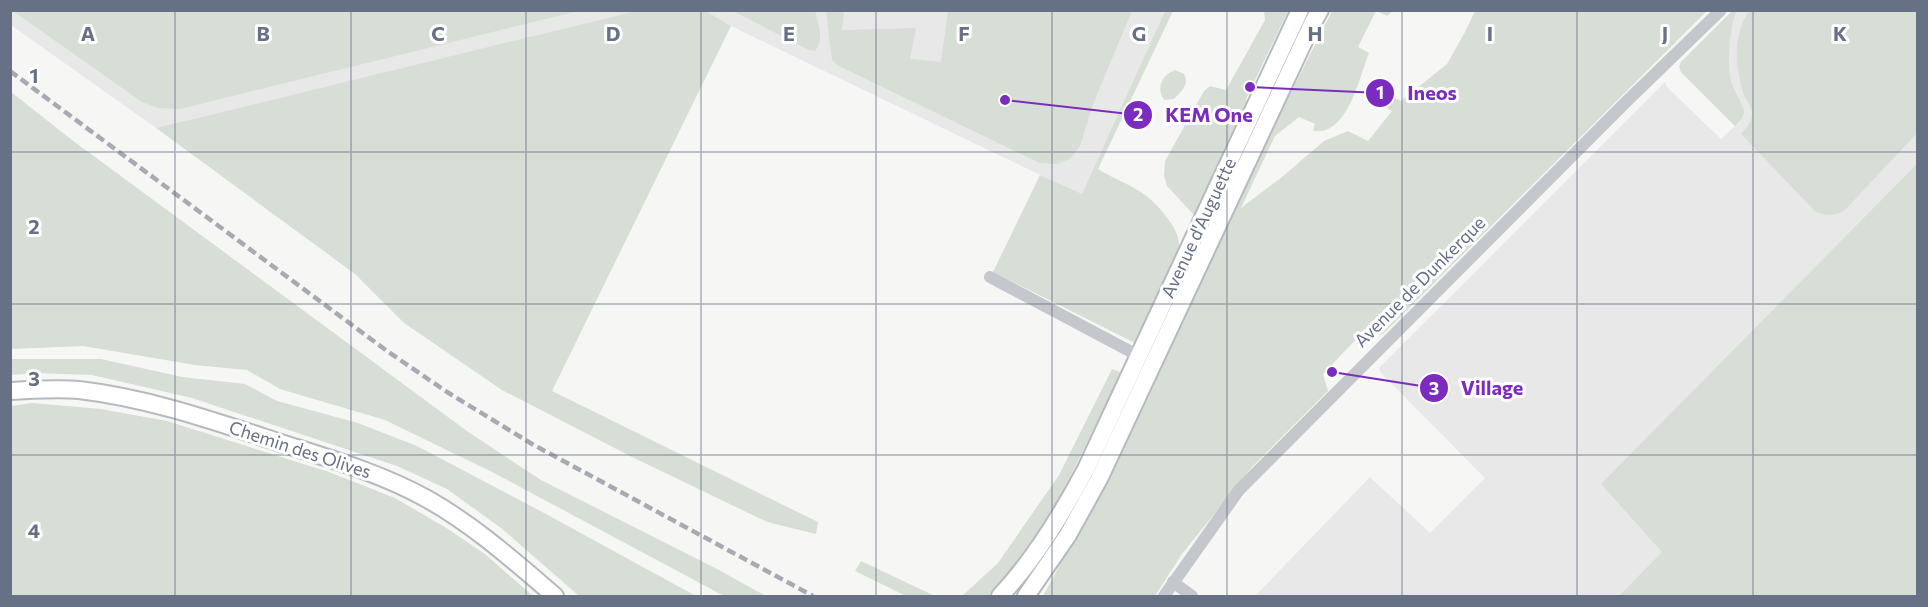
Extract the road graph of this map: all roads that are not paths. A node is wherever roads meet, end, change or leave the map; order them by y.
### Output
1 (1300, 10) edge
2 (1320, 10) edge
3 (1721, 10) edge
4 (990, 277) dead end
5 (1139, 356) junction
6 (10, 391) edge
7 (1048, 567) junction
8 (1173, 582) junction
9 (555, 597) edge
10 (1000, 597) edge
11 (1026, 597) edge
12 (1037, 597) edge
13 (1164, 597) edge
14 (1192, 597) edge

1 - 5 main road, Avenue d'Auguette
2 - 7 main road, Avenue d'Auguette
3 - 8 street, Avenue de Dunkerque
4 - 5 street
5 - 10 main road, Avenue d'Auguette
6 - 9 main road, Chemin des Olives
7 - 11 main road, Avenue d'Auguette
7 - 12 street
8 - 13 street, Avenue de Dunkerque
8 - 14 street

